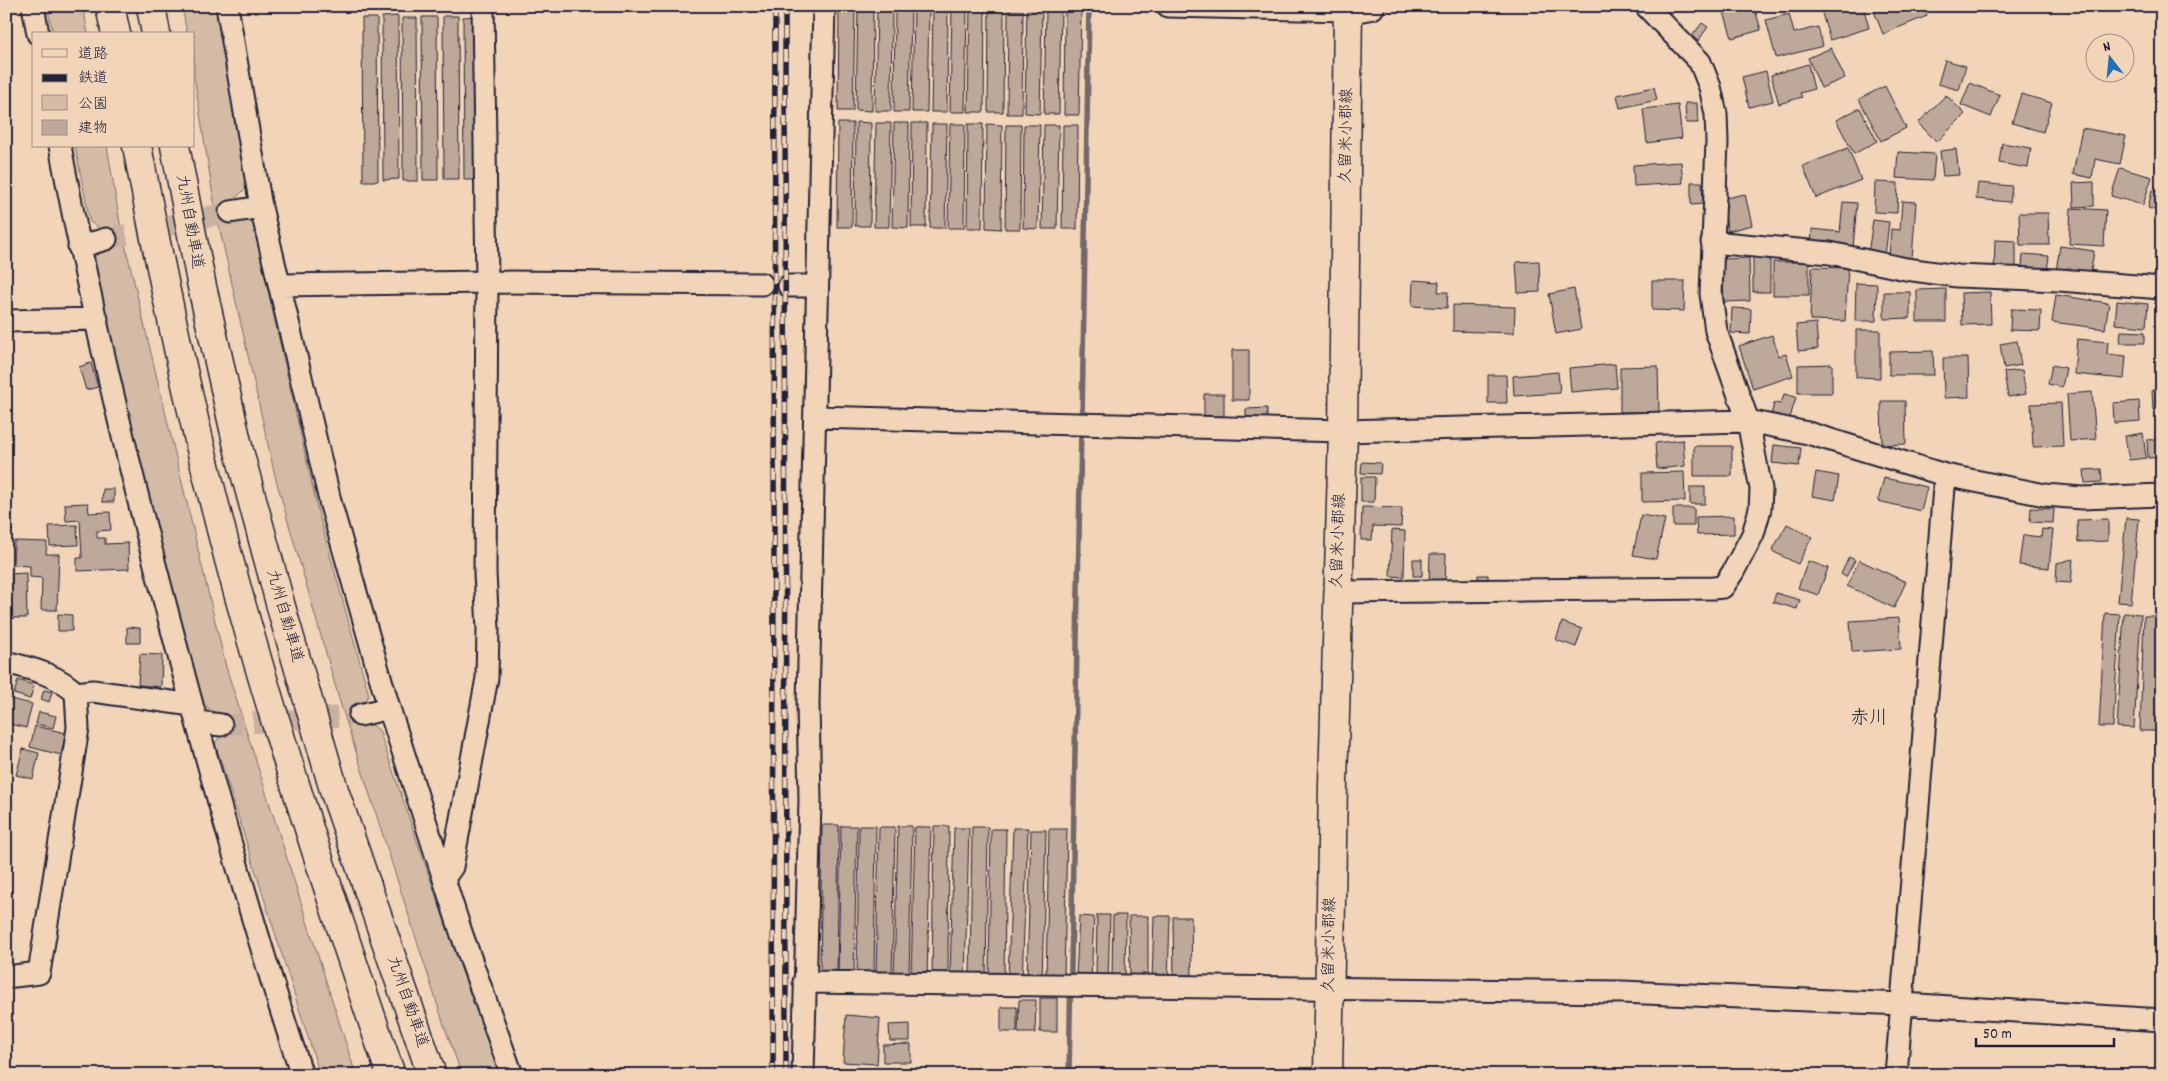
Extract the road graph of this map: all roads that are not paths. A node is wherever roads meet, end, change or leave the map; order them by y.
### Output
1 (33, 6) edge
2 (110, 6) edge
3 (151, 6) edge
4 (226, 6) edge
5 (483, 6) edge
6 (824, 6) edge
7 (1168, 6) edge
8 (1646, 6) edge
9 (1355, 8) edge
10 (38, 32) edge
11 (116, 32) edge
12 (156, 32) edge
13 (60, 148) edge
14 (137, 148) edge
15 (175, 148) edge
16 (261, 207) junction
17 (230, 212) tunnel mouth
18 (106, 238) tunnel mouth
19 (1712, 242) junction
20 (79, 247) junction
21 (487, 282) junction
22 (762, 284) dead end
23 (279, 285) junction
24 (789, 286) dead end
25 (817, 286) junction
26 (2162, 288) edge
27 (97, 319) junction
28 (6, 321) edge
29 (816, 417) junction
30 (1748, 421) junction
31 (1342, 431) junction
32 (1945, 475) junction
33 (2162, 495) edge
34 (1338, 592) junction
35 (6, 662) edge
36 (76, 693) junction
37 (389, 708) junction
38 (194, 714) junction
39 (360, 715) tunnel mouth
40 (221, 726) tunnel mouth
41 (444, 878) junction
42 (6, 976) edge
43 (804, 982) junction
44 (1329, 989) junction
45 (1902, 1004) junction
46 (2162, 1020) edge
47 (302, 1075) edge
48 (392, 1075) edge
49 (432, 1075) edge
50 (512, 1075) edge
51 (803, 1075) edge
52 (1328, 1075) edge
53 (1896, 1075) edge

1 - 10 street
2 - 11 main road
3 - 12 main road
4 - 16 street
5 - 21 street
6 - 25 street
7 - 9 street
8 - 19 street
9 - 31 main road, 久留米小郡線
13 - 20 street
14 - 48 main road
15 - 49 main road, 九州自動車道
16 - 17 street
16 - 23 street
18 - 20 street
19 - 26 street
19 - 30 street
20 - 27 street
21 - 22 street
21 - 23 street
21 - 41 street
23 - 37 street
24 - 25 street
25 - 29 street
27 - 28 street
27 - 38 street
29 - 31 street
29 - 43 street
30 - 31 street
30 - 32 street
30 - 34 street
31 - 34 main road, 久留米小郡線
32 - 33 street
32 - 45 street
34 - 44 main road, 久留米小郡線
35 - 36 street
36 - 38 street
36 - 42 street
37 - 39 street
37 - 41 street
38 - 40 street
38 - 47 street
41 - 50 street
43 - 44 street
43 - 51 street
44 - 45 street
44 - 52 main road, 久留米小郡線
45 - 46 street
45 - 53 street

